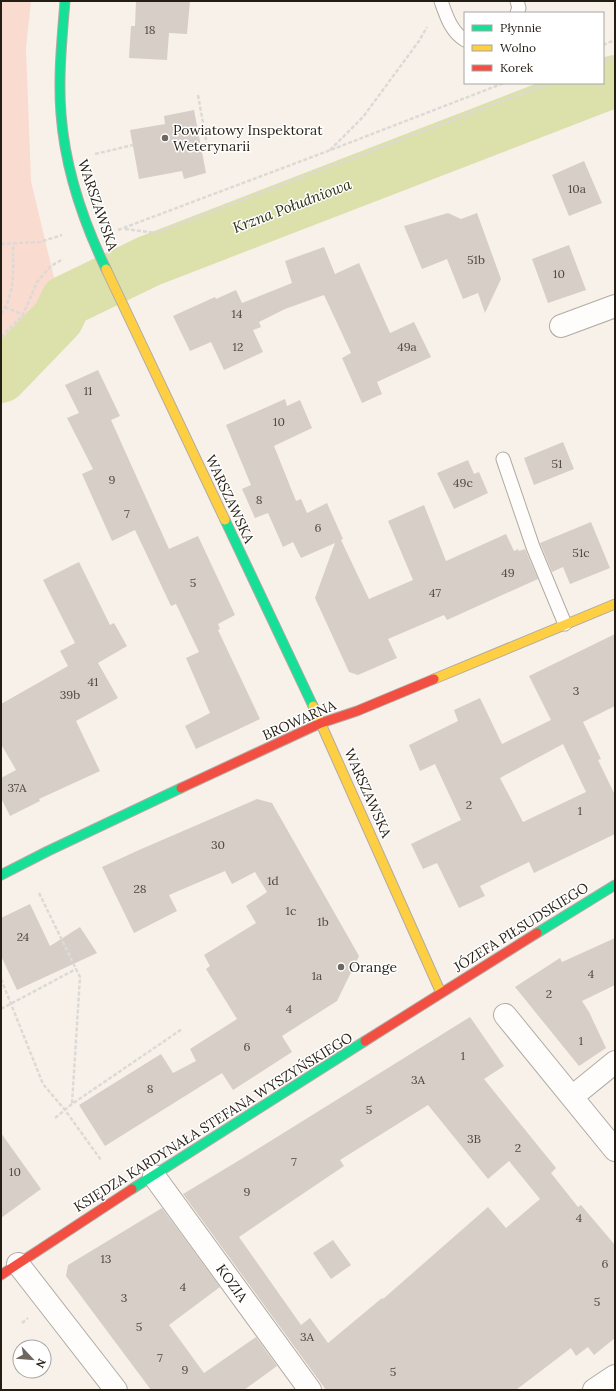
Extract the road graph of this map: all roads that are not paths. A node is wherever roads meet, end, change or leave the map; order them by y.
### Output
1 (65, 1) edge
2 (516, 1) edge
3 (441, 2) edge
4 (517, 12) edge
5 (464, 39) edge
6 (615, 306) edge
7 (561, 326) dead end
8 (503, 459) dead end
9 (615, 604) edge
10 (565, 624) junction
11 (321, 723) junction
12 (1, 875) edge
13 (615, 885) edge
14 (441, 993) junction
15 (505, 1015) dead end
16 (615, 1062) edge
17 (572, 1096) junction
18 (615, 1150) edge
19 (154, 1176) junction
20 (10, 1269) edge
21 (615, 1376) edge
22 (116, 1390) edge
23 (310, 1390) edge
24 (595, 1390) edge

1 - 11 main road, WARSZAWSKA
2 - 4 lane
3 - 5 lane
6 - 7 street
8 - 10 lane
9 - 10 main road, BROWARNA
10 - 11 main road, BROWARNA
11 - 12 main road, BROWARNA
11 - 14 main road, WARSZAWSKA
13 - 14 main road, JÓZEFA PIŁSUDSKIEGO
14 - 19 main road, KSIĘDZA KARDYNAŁA STEFANA WYSZYŃSKIEGO
15 - 17 street
16 - 17 street
17 - 18 street
19 - 20 main road, KSIĘDZA KARDYNAŁA STEFANA WYSZYŃSKIEGO
19 - 23 street, KOZIA
20 - 22 street
21 - 24 street

